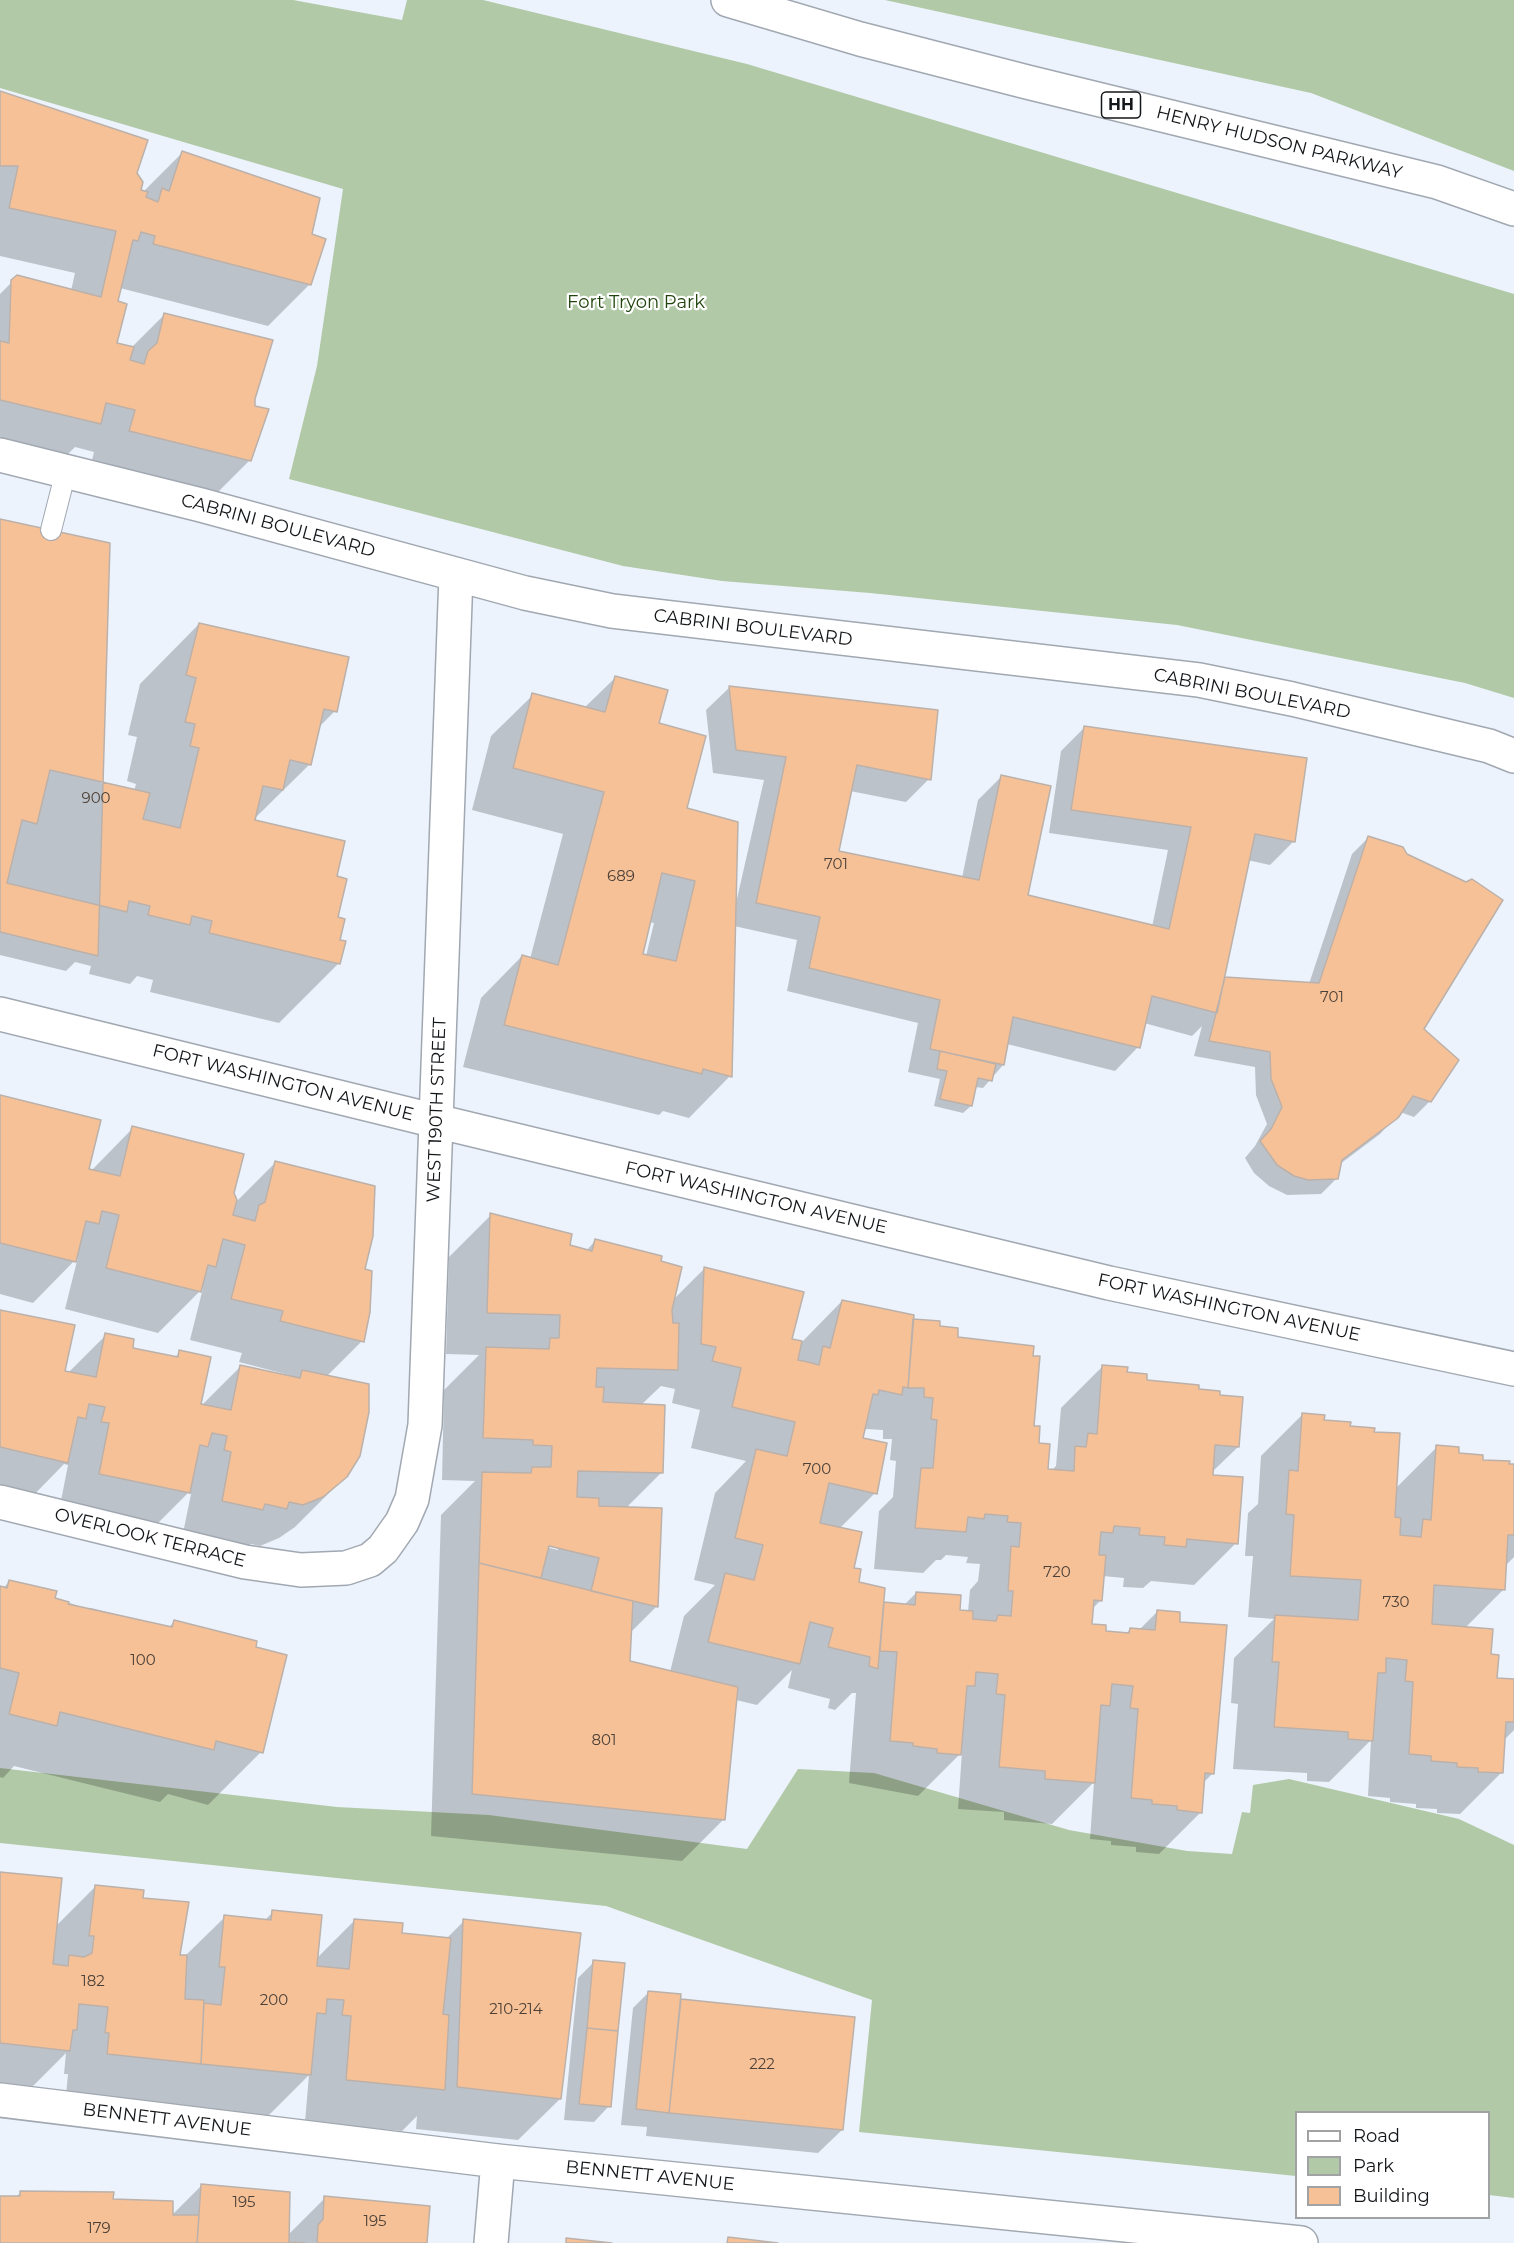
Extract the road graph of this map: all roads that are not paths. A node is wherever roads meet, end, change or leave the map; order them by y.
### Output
1 (728, 0) edge
2 (1514, 209) edge
3 (0, 455) edge
4 (66, 471) junction
5 (51, 530) dead end
6 (456, 574) junction
7 (1514, 756) edge
8 (0, 1014) edge
9 (436, 1121) junction
10 (1514, 1369) edge
11 (0, 1502) edge
12 (301, 1570) joint
13 (0, 2100) edge
14 (498, 2161) junction
15 (491, 2243) edge
16 (1301, 2243) edge

1 - 2 main road, HENRY HUDSON PARKWAY / HH
3 - 4 main road, CABRINI BOULEVARD
4 - 5 lane
4 - 6 main road, CABRINI BOULEVARD
6 - 7 main road, CABRINI BOULEVARD
6 - 9 main road, WEST 190TH STREET
8 - 9 main road, FORT WASHINGTON AVENUE
9 - 10 main road, FORT WASHINGTON AVENUE
9 - 12 main road, WEST 190TH STREET
11 - 12 main road, OVERLOOK TERRACE
13 - 14 main road, BENNETT AVENUE
14 - 15 main road
14 - 16 main road, BENNETT AVENUE

